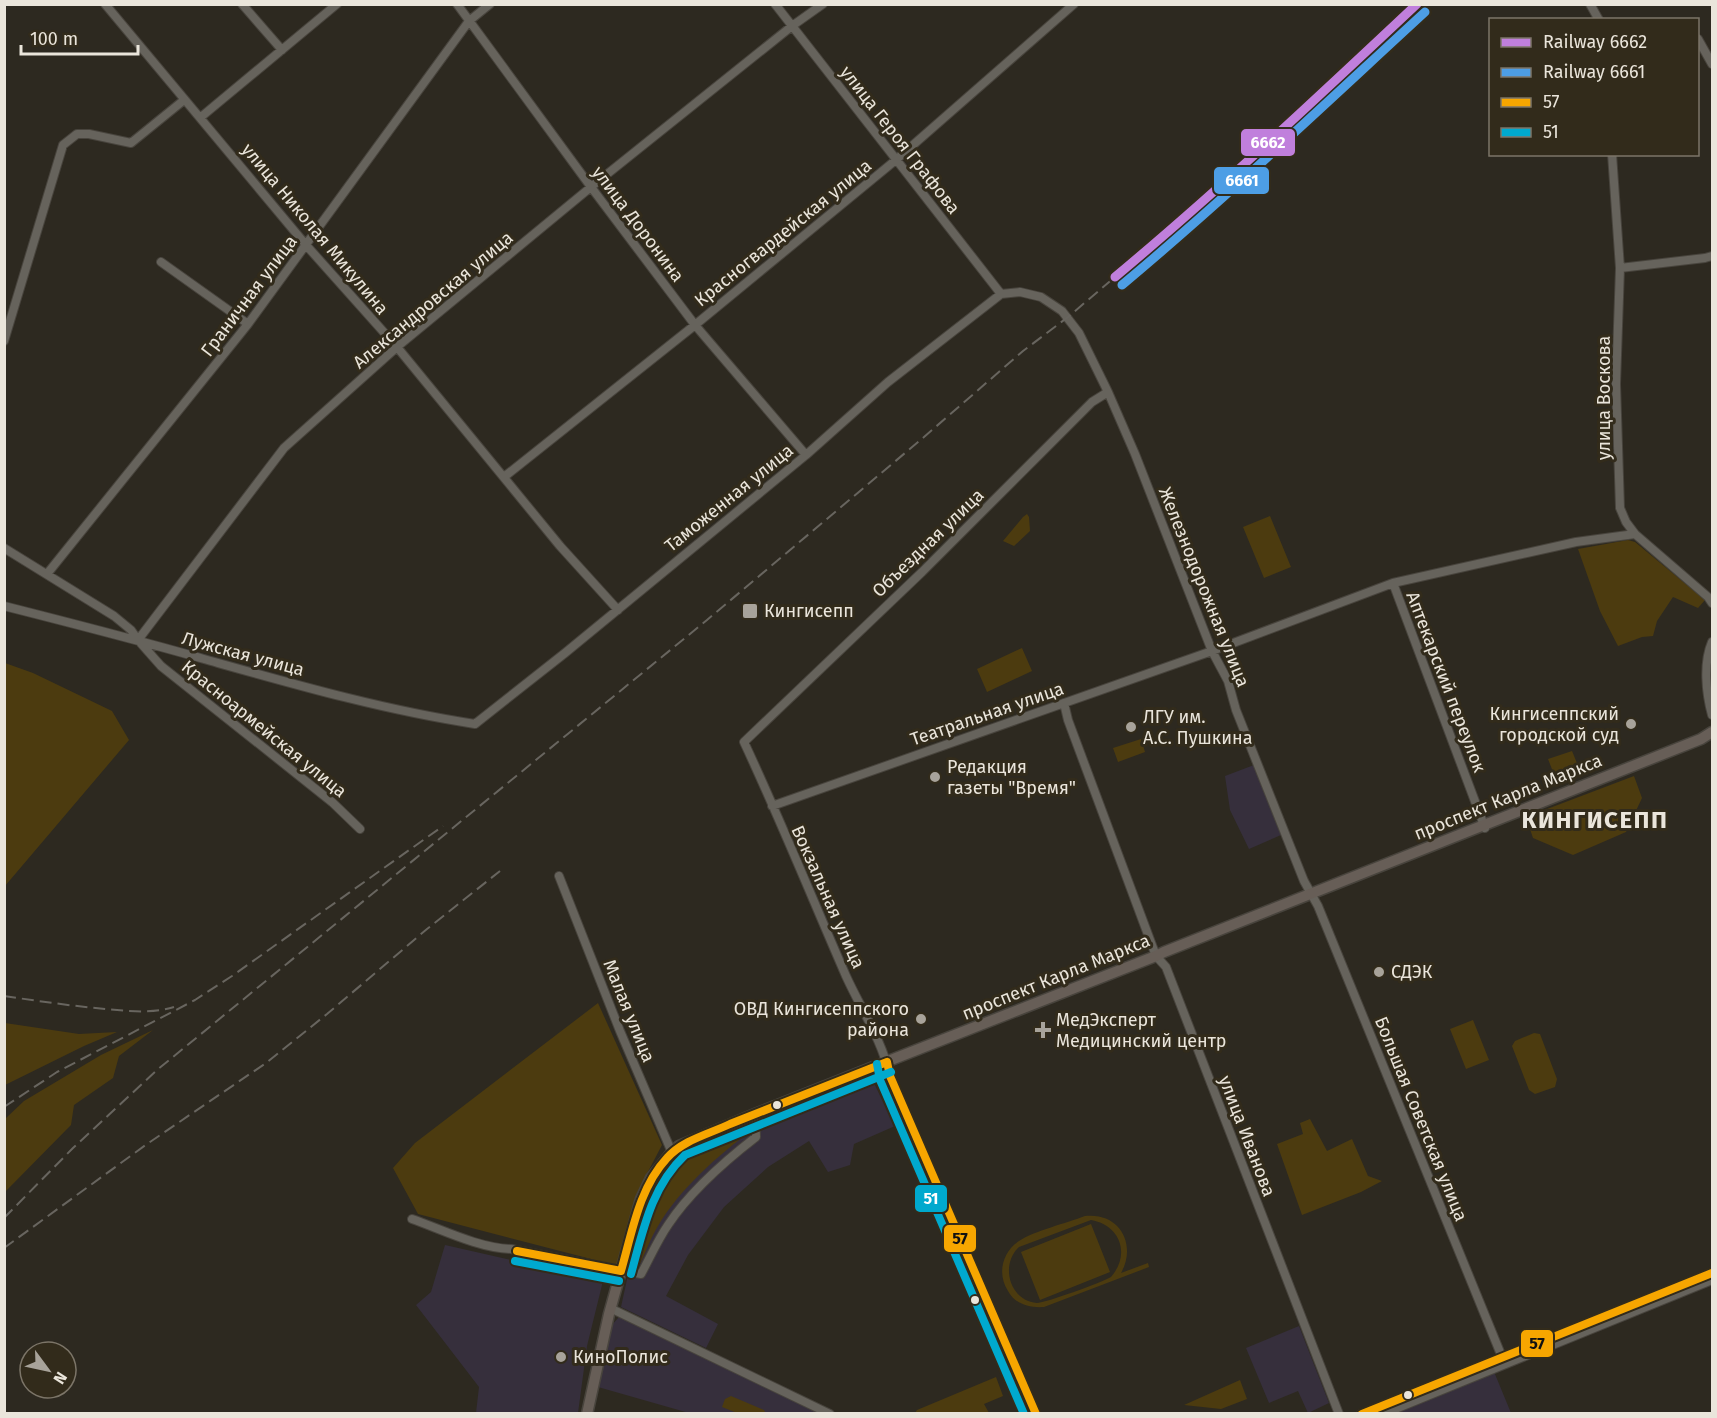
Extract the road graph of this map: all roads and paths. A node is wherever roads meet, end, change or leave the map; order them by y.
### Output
1 (105, 4) edge
2 (242, 4) edge
3 (337, 4) edge
4 (457, 4) edge
5 (490, 4) edge
6 (775, 4) edge
7 (824, 4) edge
8 (1074, 4) edge
9 (1590, 4) edge
10 (1598, 18) edge
11 (469, 21) junction
12 (792, 26) junction
13 (1699, 41) edge
14 (282, 50) junction
15 (1713, 64) edge
16 (184, 100) junction
17 (201, 117) junction
18 (1612, 156) edge
19 (897, 159) junction
20 (591, 187) junction
21 (306, 245) junction
22 (1713, 256) edge
23 (161, 262) dead end
24 (1620, 268) junction
25 (1001, 294) junction
26 (248, 324) junction
27 (695, 325) junction
28 (4, 341) edge
29 (397, 347) junction
30 (1108, 392) junction
31 (806, 455) junction
32 (504, 477) junction
33 (1635, 534) junction
34 (4, 548) edge
35 (48, 574) junction
36 (1393, 583) junction
37 (1713, 603) edge
38 (4, 606) edge
39 (618, 610) junction
40 (138, 640) junction
41 (1713, 642) edge
42 (1212, 651) junction
43 (1064, 703) junction
44 (1713, 715) edge
45 (475, 724) joint
46 (1710, 733) edge
47 (744, 742) joint
48 (772, 806) junction
49 (1485, 826) junction
50 (360, 829) dead end
51 (559, 876) dead end
52 (1312, 895) junction
53 (1157, 958) junction
54 (887, 1064) junction
55 (755, 1116) junction
56 (672, 1154) junction
57 (412, 1219) dead end
58 (623, 1270) junction
59 (1713, 1273) edge
60 (1713, 1280) edge
61 (612, 1309) junction
62 (1502, 1357) junction
63 (588, 1413) edge
64 (830, 1413) edge
65 (1036, 1413) edge
66 (1339, 1413) edge
67 (1361, 1413) edge
68 (1383, 1413) edge

1 - 16 street, улица Николая Микулина
2 - 14 street
3 - 14 street
4 - 11 street, улица Доронина
5 - 11 street, Граничная улица
6 - 12 street, улица Героя Графова
7 - 12 street, Александровская улица
8 - 19 street, Красногвардейская улица
9 - 10 street
11 - 20 street, улица Доронина
11 - 21 street, Граничная улица
12 - 19 street, улица Героя Графова
12 - 20 street, Александровская улица
13 - 15 street
14 - 17 street
16 - 17 street, улица Николая Микулина
16 - 28 street
17 - 21 street, улица Николая Микулина
18 - 24 street, улица Воскова
19 - 25 street, улица Героя Графова
19 - 27 street, Красногвардейская улица
20 - 27 street, улица Доронина
20 - 29 street, Александровская улица
21 - 26 street, Граничная улица
21 - 29 street, улица Николая Микулина
22 - 24 street
23 - 26 street
24 - 33 street, улица Воскова
25 - 30 street, Железнодорожная улица
25 - 31 street, Таможенная улица
26 - 35 street, Граничная улица
27 - 31 street, улица Доронина
27 - 32 street, Красногвардейская улица
29 - 32 street, улица Николая Микулина
29 - 40 street, Александровская улица
30 - 42 street, Железнодорожная улица
30 - 47 street, Объездная улица
31 - 39 street, Таможенная улица
32 - 39 street, улица Николая Микулина
33 - 36 street, Аптекарский переулок
33 - 37 street, улица Воскова
34 - 35 street, Красноармейская улица
35 - 40 street, Красноармейская улица
36 - 42 street, Аптекарский переулок
36 - 49 street, Аптекарский переулок
38 - 40 street, Лужская улица
39 - 45 street, Таможенная улица
40 - 45 street, Лужская улица
40 - 50 street, Красноармейская улица
41 - 44 street
42 - 43 street, Театральная улица
42 - 52 street, Железнодорожная улица
43 - 48 street, Театральная улица
43 - 53 street, улица Иванова
46 - 49 main road, проспект Карла Маркса
47 - 48 street, Вокзальная улица
48 - 54 street, Вокзальная улица
49 - 52 main road, проспект Карла Маркса
51 - 56 street, Малая улица
52 - 53 main road, проспект Карла Маркса
52 - 62 street, Большая Советская улица
53 - 54 main road, проспект Карла Маркса
53 - 66 street, улица Иванова
54 - 55 main road, проспект Карла Маркса
54 - 65 street, Вокзальная улица
55 - 56 main road, проспект Карла Маркса
55 - 58 street
56 - 58 main road, проспект Карла Маркса
57 - 58 street
58 - 61 main road, проспект Карла Маркса
59 - 62 street
60 - 68 street
61 - 63 main road, проспект Карла Маркса
61 - 64 street
62 - 67 street

